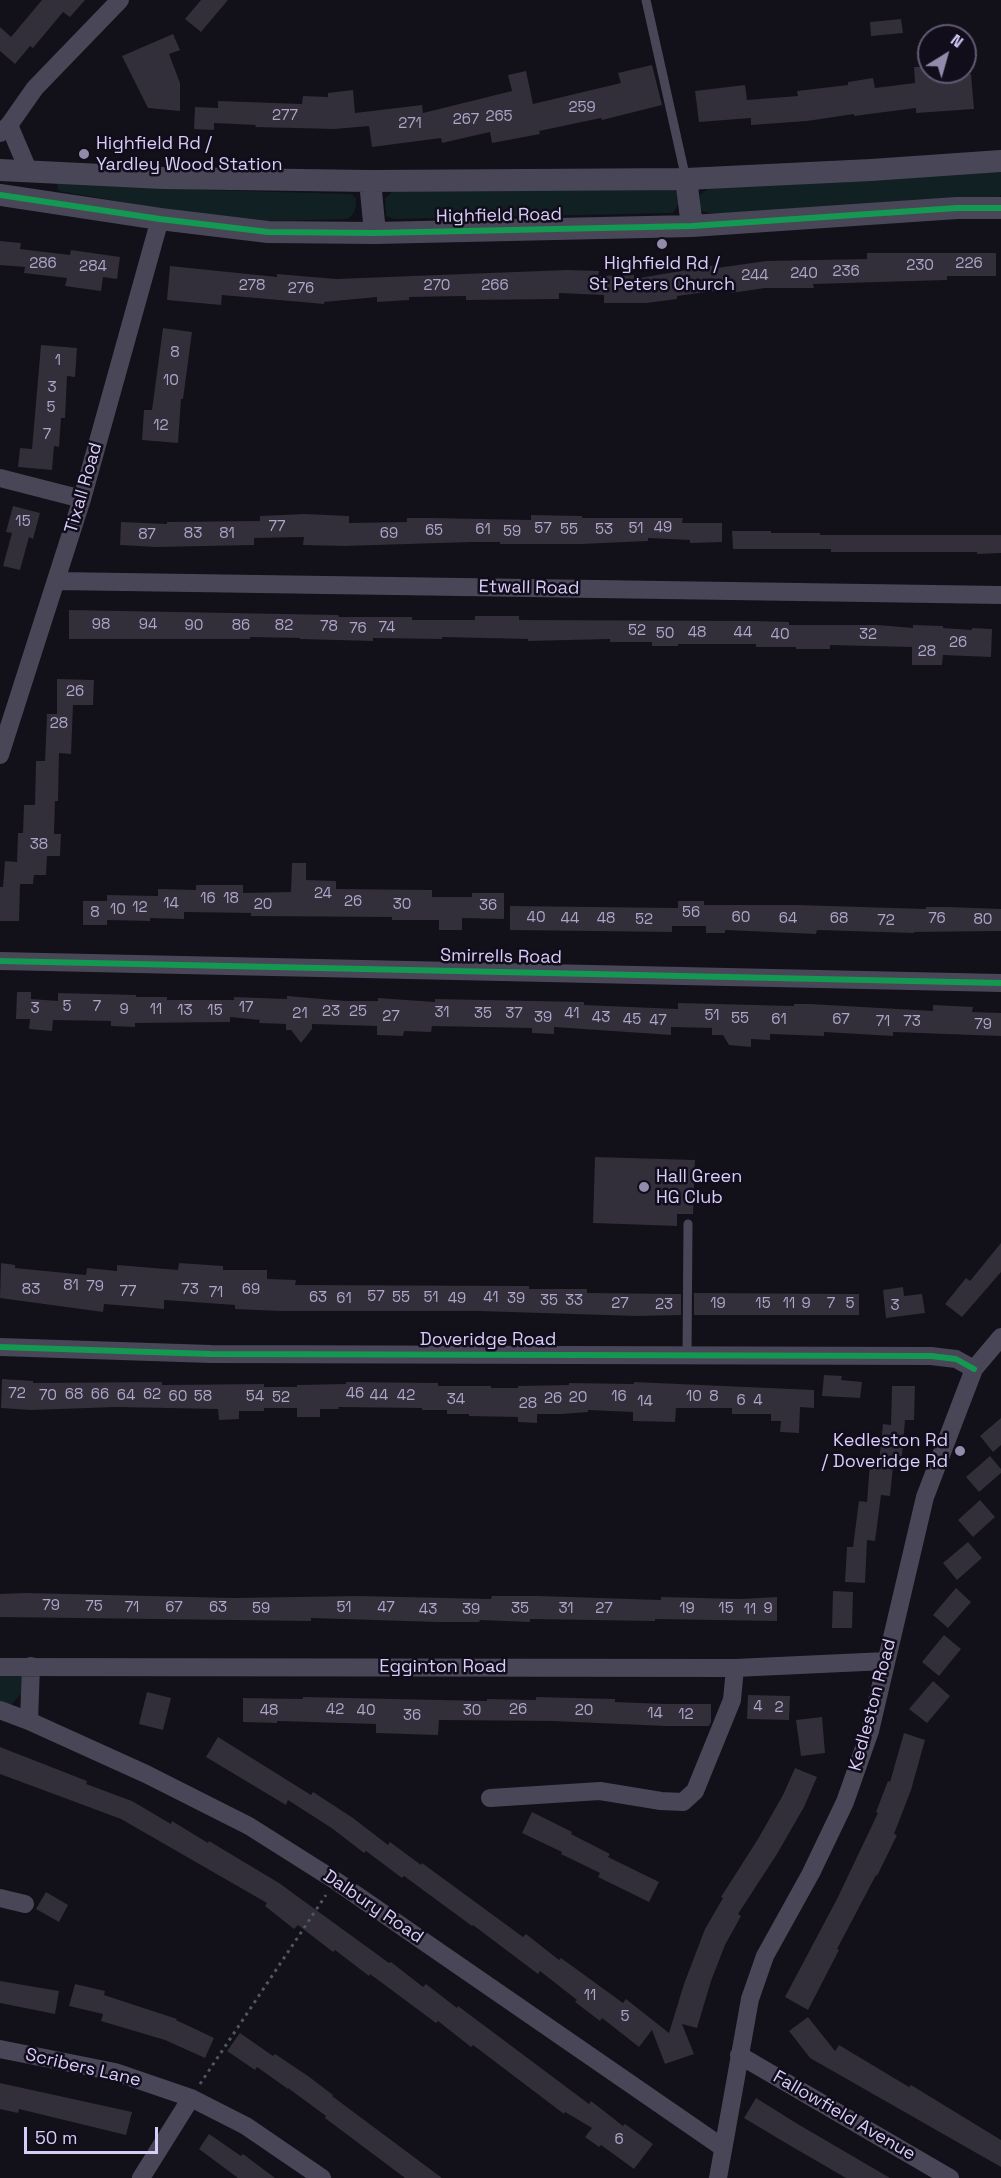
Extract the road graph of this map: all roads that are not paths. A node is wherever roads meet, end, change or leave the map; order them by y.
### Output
1 (120, 0) edge
2 (646, 0) edge
3 (4, 129) edge
4 (1001, 161) edge
5 (0, 171) edge
6 (29, 172) junction
7 (686, 179) junction
8 (370, 181) junction
9 (0, 195) edge
10 (1001, 208) edge
11 (160, 219) junction
12 (692, 226) junction
13 (375, 233) junction
14 (0, 478) edge
15 (82, 500) junction
16 (56, 581) junction
17 (1001, 595) edge
18 (0, 755) edge
19 (0, 961) edge
20 (1001, 983) edge
21 (688, 1224) dead end
22 (1001, 1337) edge
23 (0, 1347) edge
24 (687, 1356) junction
25 (974, 1369) junction
26 (886, 1661) junction
27 (31, 1666) junction
28 (0, 1667) edge
29 (735, 1668) junction
30 (0, 1710) edge
31 (28, 1721) junction
32 (490, 1798) dead end
33 (0, 1898) edge
34 (25, 1904) dead end
35 (0, 2049) edge
36 (739, 2055) junction
37 (191, 2098) junction
38 (722, 2147) junction
39 (141, 2178) edge
40 (322, 2178) edge
41 (718, 2178) edge
42 (950, 2178) edge

1 - 3 street
2 - 7 lane
3 - 6 street
4 - 7 street, Highfield Road
5 - 6 street, Highfield Road
6 - 8 street, Highfield Road
7 - 8 street, Highfield Road
7 - 12 street
8 - 13 street
9 - 11 street, Highfield Road
10 - 12 street, Highfield Road
11 - 13 street, Highfield Road
11 - 15 street, Tixall Road
12 - 13 street, Highfield Road
14 - 15 street
15 - 16 street, Tixall Road
16 - 17 street, Etwall Road
16 - 18 street, Tixall Road
19 - 20 street, Smirrells Road
21 - 24 lane
22 - 25 street, Kedleston Road
23 - 24 street, Doveridge Road
24 - 25 street, Doveridge Road
25 - 26 street, Kedleston Road
26 - 29 street, Egginton Road
26 - 36 street, Kedleston Road
27 - 28 street, Egginton Road
27 - 29 street, Egginton Road
27 - 31 street
29 - 32 street
30 - 31 street, Dalbury Road
31 - 38 street, Dalbury Road
33 - 34 street
35 - 37 street, Scribers Lane
36 - 38 street, Kedleston Road
36 - 42 street, Fallowfield Avenue
37 - 39 street
37 - 40 street, Scribers Lane
38 - 41 street, Kedleston Road

